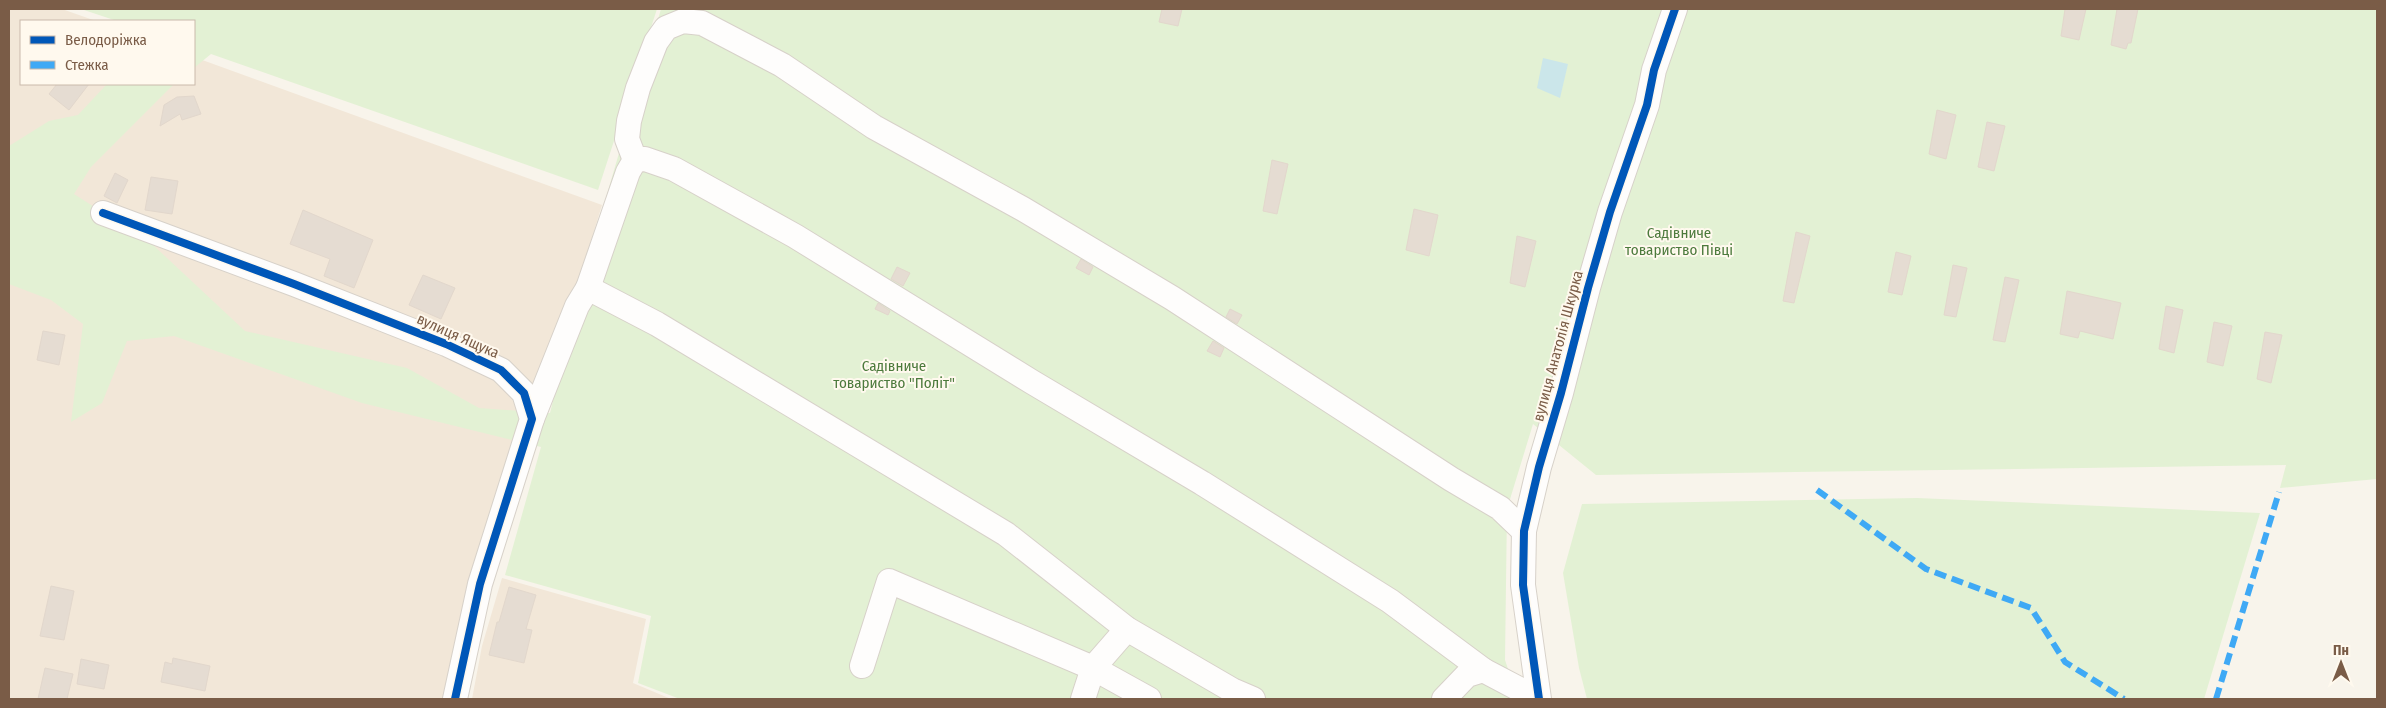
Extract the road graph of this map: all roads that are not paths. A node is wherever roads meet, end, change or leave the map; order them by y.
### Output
1 (1675, 9) edge
2 (635, 160) junction
3 (103, 213) dead end
4 (588, 288) junction
5 (532, 419) junction
6 (1524, 531) junction
7 (1127, 629) junction
8 (862, 666) dead end
9 (1093, 668) junction
10 (1483, 670) junction
11 (455, 699) edge
12 (1083, 699) edge
13 (1149, 699) edge
14 (1253, 699) edge
15 (1444, 699) edge
16 (1538, 699) edge

1 - 6 street, вулиця Анатолія Шкурка
2 - 4 street
2 - 6 street
2 - 10 street
3 - 5 street, вулиця Ящука
4 - 5 street
4 - 7 street
5 - 11 street
6 - 16 street, вулиця Анатолія Шкурка
7 - 9 street
7 - 14 street
8 - 9 street
9 - 12 street
9 - 13 street
10 - 15 street
10 - 16 street

